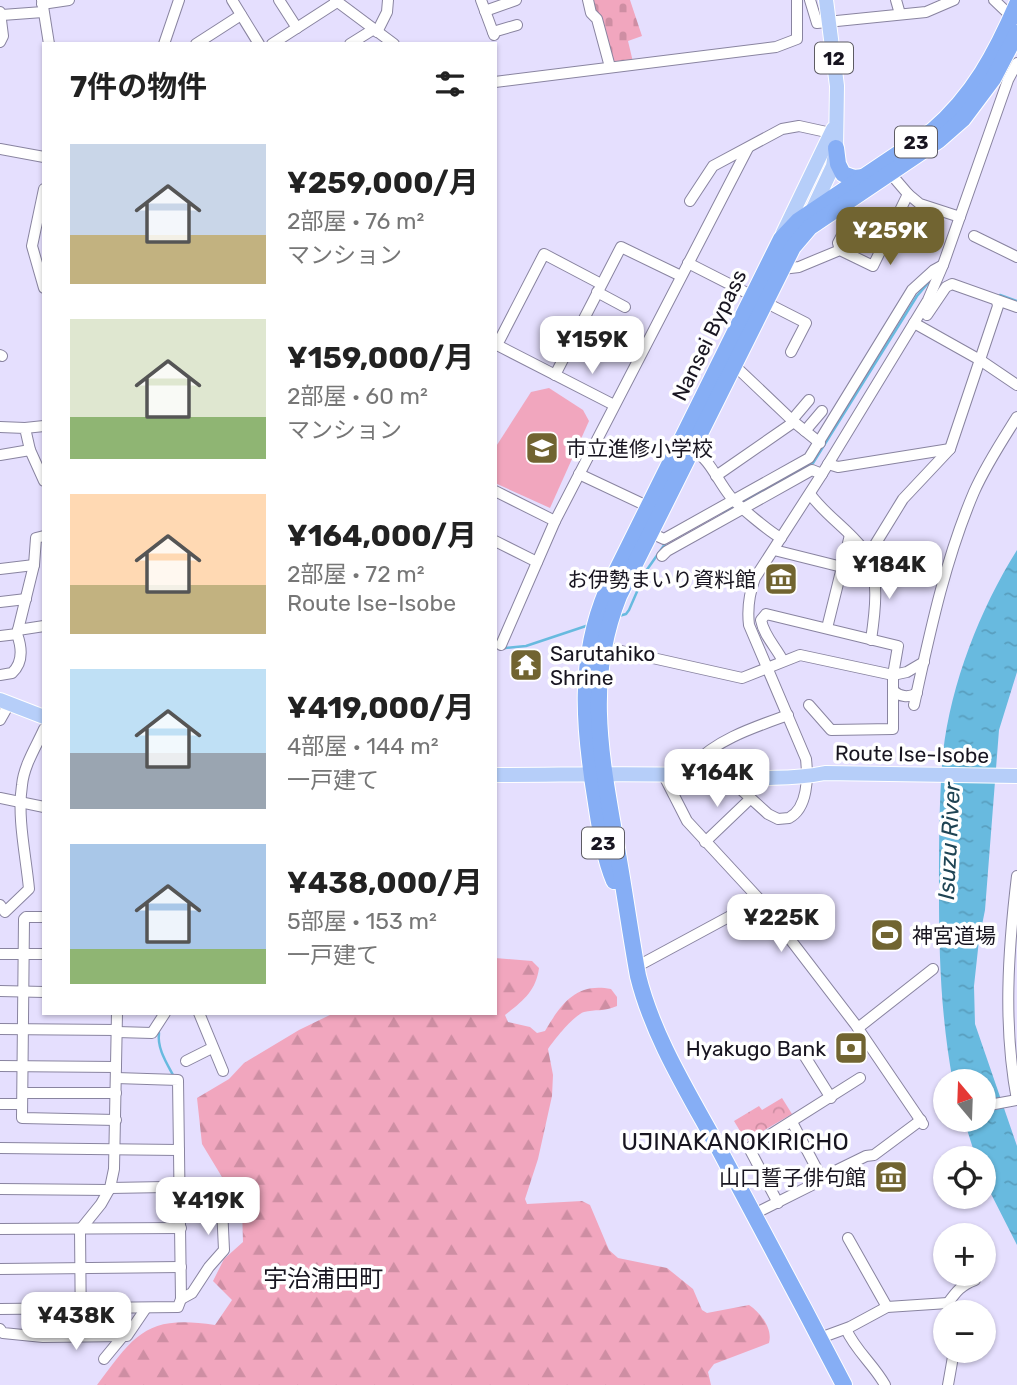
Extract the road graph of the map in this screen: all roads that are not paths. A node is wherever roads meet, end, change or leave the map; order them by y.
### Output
1 (69, 0) edge
2 (179, 0) edge
3 (232, 0) edge
4 (279, 0) edge
5 (388, 0) edge
6 (516, 0) edge
7 (587, 0) edge
8 (797, 0) edge
9 (810, 0) edge
10 (826, 0) edge
11 (896, 0) edge
12 (954, 0) edge
13 (994, 0) edge
14 (336, 1) edge
15 (42, 5) edge
16 (483, 6) edge
17 (1, 14) edge
18 (900, 14) junction
19 (1015, 14) edge
20 (241, 15) junction
21 (829, 22) junction
22 (517, 25) dead end
23 (297, 28) junction
24 (376, 30) junction
25 (1017, 33) edge
26 (0, 42) edge
27 (49, 42) edge
28 (165, 42) edge
29 (199, 42) edge
30 (258, 42) edge
31 (275, 42) edge
32 (354, 42) edge
33 (391, 42) edge
34 (1017, 64) edge
35 (610, 67) junction
36 (497, 82) edge
37 (834, 140) junction
38 (748, 148) junction
39 (0, 149) edge
40 (42, 157) edge
41 (890, 173) junction
42 (864, 177) junction
43 (908, 194) junction
44 (42, 195) edge
45 (690, 201) dead end
46 (812, 211) junction
47 (960, 217) junction
48 (851, 218) dead end
49 (974, 236) dead end
50 (785, 246) junction
51 (840, 250) junction
52 (1017, 257) edge
53 (688, 262) junction
54 (782, 269) junction
55 (942, 269) junction
56 (681, 276) junction
57 (42, 281) edge
58 (599, 288) junction
59 (759, 298) junction
60 (997, 301) junction
61 (625, 307) dead end
62 (1017, 307) edge
63 (917, 324) junction
64 (497, 343) edge
65 (497, 346) edge
66 (791, 352) dead end
67 (980, 360) junction
68 (734, 365) junction
69 (555, 375) junction
70 (1017, 385) edge
71 (809, 400) dead end
72 (614, 405) junction
73 (822, 411) dead end
74 (1017, 417) edge
75 (793, 421) junction
76 (42, 426) edge
77 (0, 427) edge
78 (25, 428) junction
79 (805, 431) junction
80 (820, 443) junction
81 (692, 449) junction
82 (950, 449) junction
83 (30, 450) junction
84 (0, 455) edge
85 (825, 469) junction
86 (579, 474) junction
87 (716, 476) junction
88 (42, 477) edge
89 (497, 492) edge
90 (810, 494) junction
91 (740, 505) junction
92 (647, 506) junction
93 (555, 521) junction
94 (651, 533) junction
95 (850, 535) junction
96 (42, 536) edge
97 (781, 538) junction
98 (497, 542) edge
99 (774, 550) junction
100 (920, 554) dead end
101 (662, 556) dead end
102 (869, 559) junction
103 (537, 562) junction
104 (34, 565) junction
105 (842, 567) junction
106 (0, 569) edge
107 (42, 580) edge
108 (30, 582) junction
109 (26, 599) junction
110 (0, 602) edge
111 (606, 617) junction
112 (42, 626) edge
113 (827, 628) junction
114 (18, 632) junction
115 (0, 636) edge
116 (871, 640) junction
117 (595, 641) junction
118 (501, 645) dead end
119 (783, 661) junction
120 (923, 662) junction
121 (767, 669) junction
122 (0, 675) edge
123 (893, 675) junction
124 (893, 690) junction
125 (0, 691) edge
126 (5, 702) edge
127 (809, 705) dead end
128 (42, 707) edge
129 (788, 715) junction
130 (42, 716) edge
131 (0, 720) edge
132 (40, 744) edge
133 (497, 767) edge
134 (597, 773) junction
135 (663, 774) junction
136 (497, 775) edge
137 (692, 775) junction
138 (725, 775) junction
139 (1017, 776) edge
140 (807, 777) junction
141 (905, 779) junction
142 (1017, 786) edge
143 (0, 798) edge
144 (750, 799) junction
145 (22, 802) junction
146 (42, 807) edge
147 (705, 842) junction
148 (1017, 876) edge
149 (760, 900) junction
150 (0, 905) edge
151 (42, 917) edge
152 (0, 954) edge
153 (24, 954) junction
154 (42, 954) edge
155 (636, 967) junction
156 (933, 969) dead end
157 (0, 991) edge
158 (24, 992) junction
159 (42, 992) edge
160 (117, 1015) edge
161 (164, 1015) edge
162 (200, 1015) edge
163 (858, 1028) junction
164 (0, 1029) edge
165 (24, 1029) junction
166 (117, 1031) junction
167 (212, 1048) junction
168 (804, 1055) dead end
169 (186, 1061) dead end
170 (0, 1066) edge
171 (23, 1066) junction
172 (223, 1071) dead end
173 (116, 1073) junction
174 (860, 1078) dead end
175 (116, 1093) junction
176 (22, 1098) junction
177 (831, 1098) junction
178 (1016, 1100) edge
179 (0, 1104) edge
180 (996, 1104) edge
181 (116, 1120) junction
182 (792, 1122) junction
183 (0, 1148) edge
184 (115, 1150) junction
185 (179, 1150) junction
186 (821, 1177) junction
187 (180, 1187) junction
188 (0, 1189) edge
189 (109, 1189) junction
190 (778, 1203) junction
191 (754, 1214) junction
192 (180, 1228) junction
193 (0, 1229) edge
194 (80, 1230) junction
195 (848, 1238) dead end
196 (181, 1267) junction
197 (0, 1269) edge
198 (80, 1270) junction
199 (181, 1299) junction
200 (887, 1307) junction
201 (146, 1308) junction
202 (933, 1308) edge
203 (0, 1309) edge
204 (81, 1309) junction
205 (0, 1329) edge
206 (846, 1329) junction
207 (81, 1336) junction
208 (123, 1336) junction
209 (820, 1338) junction
210 (104, 1359) dead end
211 (952, 1363) edge
212 (844, 1385) edge
213 (885, 1385) edge
214 (948, 1385) edge

1 - 15 street
2 - 28 street
3 - 20 street
4 - 23 street
5 - 24 street
6 - 16 street
7 - 35 street
8 - 35 street
9 - 21 street
10 - 21 main road, 12
11 - 18 street
12 - 18 street
13 - 19 street
14 - 23 street
14 - 24 street
15 - 17 street
15 - 27 street
16 - 22 street
17 - 26 street
18 - 21 street
19 - 42 highway, Nansei Bypass / 23
20 - 29 street
20 - 30 street
21 - 37 main road, 12
23 - 31 street
24 - 32 street
24 - 33 street
25 - 41 highway, Nansei Bypass / 23
34 - 47 street
35 - 36 street
37 - 38 street
37 - 42 highway
37 - 46 main road, 12
37 - 50 main road, 12
38 - 45 street
38 - 53 street
39 - 40 street
41 - 43 street
41 - 50 highway, Nansei Bypass / 23
42 - 46 highway, Nansei Bypass / 23
43 - 47 street
43 - 51 street
44 - 57 street
46 - 50 highway, Nansei Bypass / 23
47 - 55 street
48 - 51 street
49 - 52 street
50 - 54 highway, Nansei Bypass / 23
50 - 59 highway, Nansei Bypass / 23
51 - 54 street
53 - 56 street
53 - 59 street
54 - 59 highway, Nansei Bypass / 23
55 - 63 street
55 - 80 street
56 - 58 street
56 - 72 street
58 - 61 street
58 - 64 street
58 - 69 street
59 - 66 street
59 - 68 highway, Nansei Bypass / 23
59 - 92 highway, Nansei Bypass / 23
60 - 62 street
60 - 63 street
60 - 67 street
63 - 67 street
63 - 85 street
65 - 69 street
67 - 70 street
67 - 82 street
68 - 75 street
68 - 81 highway, Nansei Bypass / 23
69 - 72 street
71 - 75 street
72 - 86 street
73 - 79 street
74 - 120 street
75 - 79 street
75 - 87 street
76 - 78 street
77 - 78 street
78 - 83 street
79 - 80 street
80 - 91 street
81 - 87 street
81 - 94 highway, Nansei Bypass / 23
82 - 85 street
82 - 102 street
83 - 84 street
83 - 88 street
85 - 90 street
85 - 91 street
86 - 92 street
86 - 93 street
87 - 91 street
89 - 93 street
90 - 95 street
90 - 97 street
91 - 94 street
91 - 97 street
91 - 101 street
92 - 111 highway, Nansei Bypass / 23
93 - 103 street
94 - 111 highway, Nansei Bypass / 23
95 - 102 street
95 - 105 street
96 - 104 street
97 - 99 street
98 - 103 street
99 - 105 street
99 - 121 street
100 - 102 street
102 - 116 street
103 - 118 street
104 - 106 street
104 - 108 street
105 - 113 street
107 - 108 street
108 - 109 street
109 - 110 street
109 - 114 street
111 - 117 highway, Nansei Bypass / 23
112 - 114 street
113 - 116 street
113 - 119 street
114 - 115 street
114 - 122 street
116 - 123 street
117 - 121 street
117 - 134 highway, Nansei Bypass / 23
119 - 121 street
119 - 123 street
120 - 123 street
120 - 124 street
121 - 129 street
123 - 124 street
124 - 127 street
125 - 128 main road
126 - 130 main road
126 - 131 street
129 - 137 street
129 - 140 street
132 - 145 street
133 - 134 main road, Route Ise-Isobe
134 - 135 main road, Route Ise-Isobe
134 - 136 main road, Route Ise-Isobe
134 - 155 highway, 23
135 - 137 main road, Route Ise-Isobe
135 - 147 street
137 - 138 main road, Route Ise-Isobe
138 - 140 main road, Route Ise-Isobe
138 - 144 street
139 - 141 main road, Route Ise-Isobe
140 - 141 main road, Route Ise-Isobe
140 - 144 street
141 - 142 main road, Route Ise-Isobe
143 - 145 street
144 - 147 street
145 - 146 street
145 - 150 street
147 - 149 street
148 - 178 street
149 - 155 street
149 - 163 street
151 - 153 street
152 - 153 street
153 - 154 street
153 - 158 street
155 - 191 highway, 23
156 - 163 street
157 - 158 street
158 - 159 street
158 - 165 street
160 - 166 street
161 - 166 street
162 - 167 street
163 - 186 street
164 - 165 street
165 - 166 street
165 - 171 street
166 - 173 street
167 - 169 street
167 - 172 street
168 - 177 street
170 - 171 street
171 - 173 street
171 - 176 street
173 - 175 street
173 - 185 street
174 - 177 street
175 - 176 street
175 - 181 street
176 - 179 street
176 - 181 street
177 - 182 street
178 - 180 street
181 - 184 street
182 - 186 street
182 - 190 street
183 - 184 street
184 - 185 street
184 - 189 street
185 - 187 street
186 - 190 street
187 - 189 street
187 - 192 street
187 - 199 street
188 - 189 street
189 - 194 street
190 - 191 street
191 - 209 highway, 23
192 - 194 street
192 - 196 street
193 - 194 street
194 - 198 street
195 - 200 street
196 - 198 street
196 - 199 street
197 - 198 street
198 - 204 street
199 - 201 street
200 - 202 street
200 - 206 street
201 - 204 street
201 - 208 street
203 - 204 street
204 - 207 street
205 - 207 street
206 - 209 street
206 - 213 street
207 - 208 street
208 - 210 street
209 - 212 highway, 23
211 - 214 street

